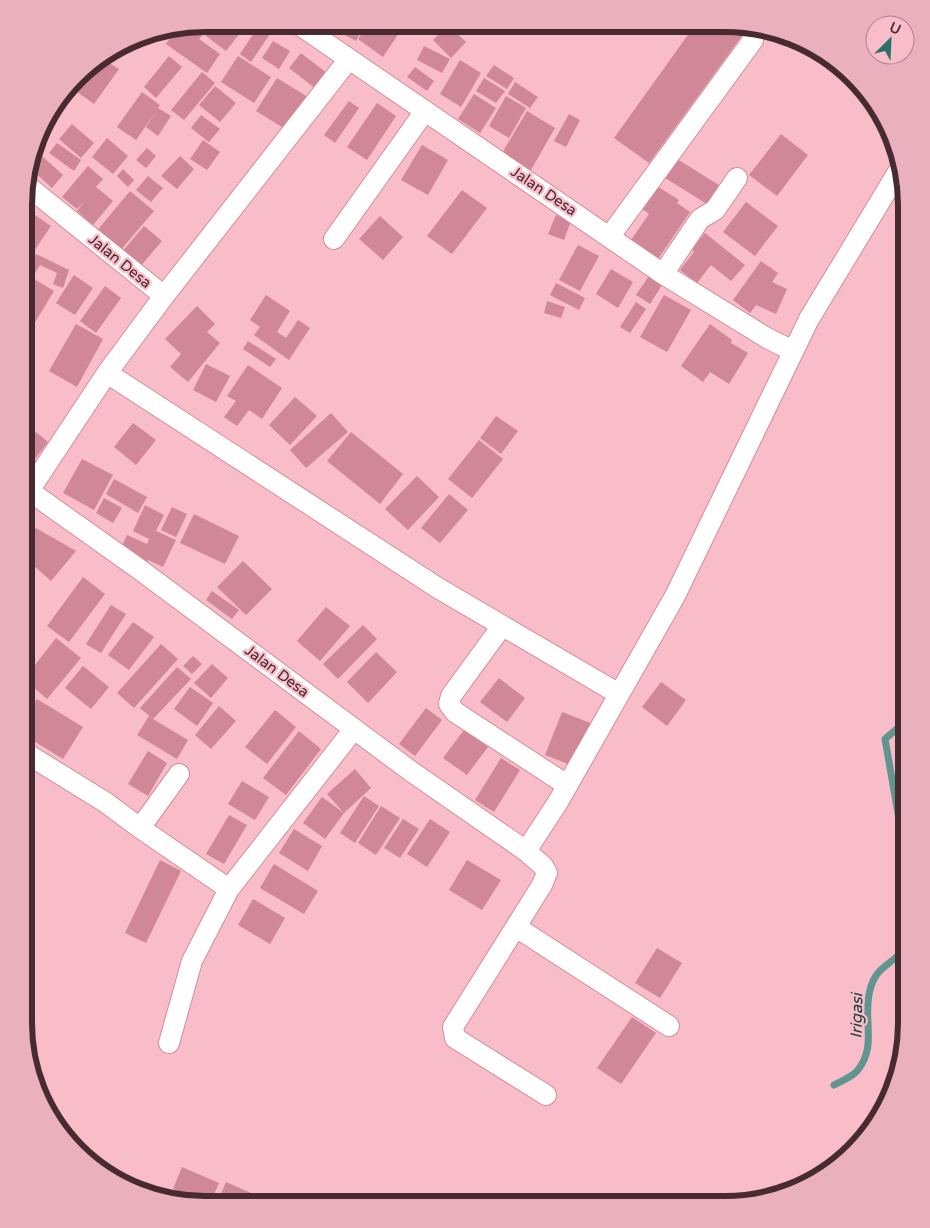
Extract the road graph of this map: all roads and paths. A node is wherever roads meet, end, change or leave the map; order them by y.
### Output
1 (311, 33) edge
2 (753, 40) dead end
3 (349, 59) junction
4 (425, 110) junction
5 (895, 177) edge
6 (738, 178) dead end
7 (33, 191) edge
8 (610, 236) junction
9 (334, 239) dead end
10 (663, 274) junction
11 (164, 296) junction
12 (794, 352) junction
13 (107, 373) junction
14 (32, 483) edge
15 (32, 496) edge
16 (502, 626) junction
17 (619, 694) junction
18 (354, 729) junction
19 (32, 757) edge
20 (179, 774) dead end
21 (567, 785) junction
22 (140, 828) junction
23 (526, 851) junction
24 (229, 889) junction
25 (516, 927) junction
26 (669, 1026) dead end
27 (169, 1043) dead end
28 (546, 1095) dead end

1 - 3 street, Jalan Desa
2 - 8 street
3 - 4 street, Jalan Desa
3 - 11 street
4 - 8 street, Jalan Desa
4 - 9 street
5 - 12 street
6 - 10 street
7 - 11 street, Jalan Desa
8 - 10 street, Jalan Desa
10 - 12 street, Jalan Desa
11 - 13 street, Jalan Desa
12 - 17 street
13 - 14 street, Jalan Desa
13 - 16 street
15 - 18 street, Jalan Desa
16 - 17 street
16 - 21 street
17 - 21 street
18 - 23 street, Jalan Desa
18 - 24 street
19 - 22 street
20 - 22 street
21 - 23 street
22 - 24 street
23 - 25 street, Jalan Desa
24 - 27 street
25 - 26 street
25 - 28 street

